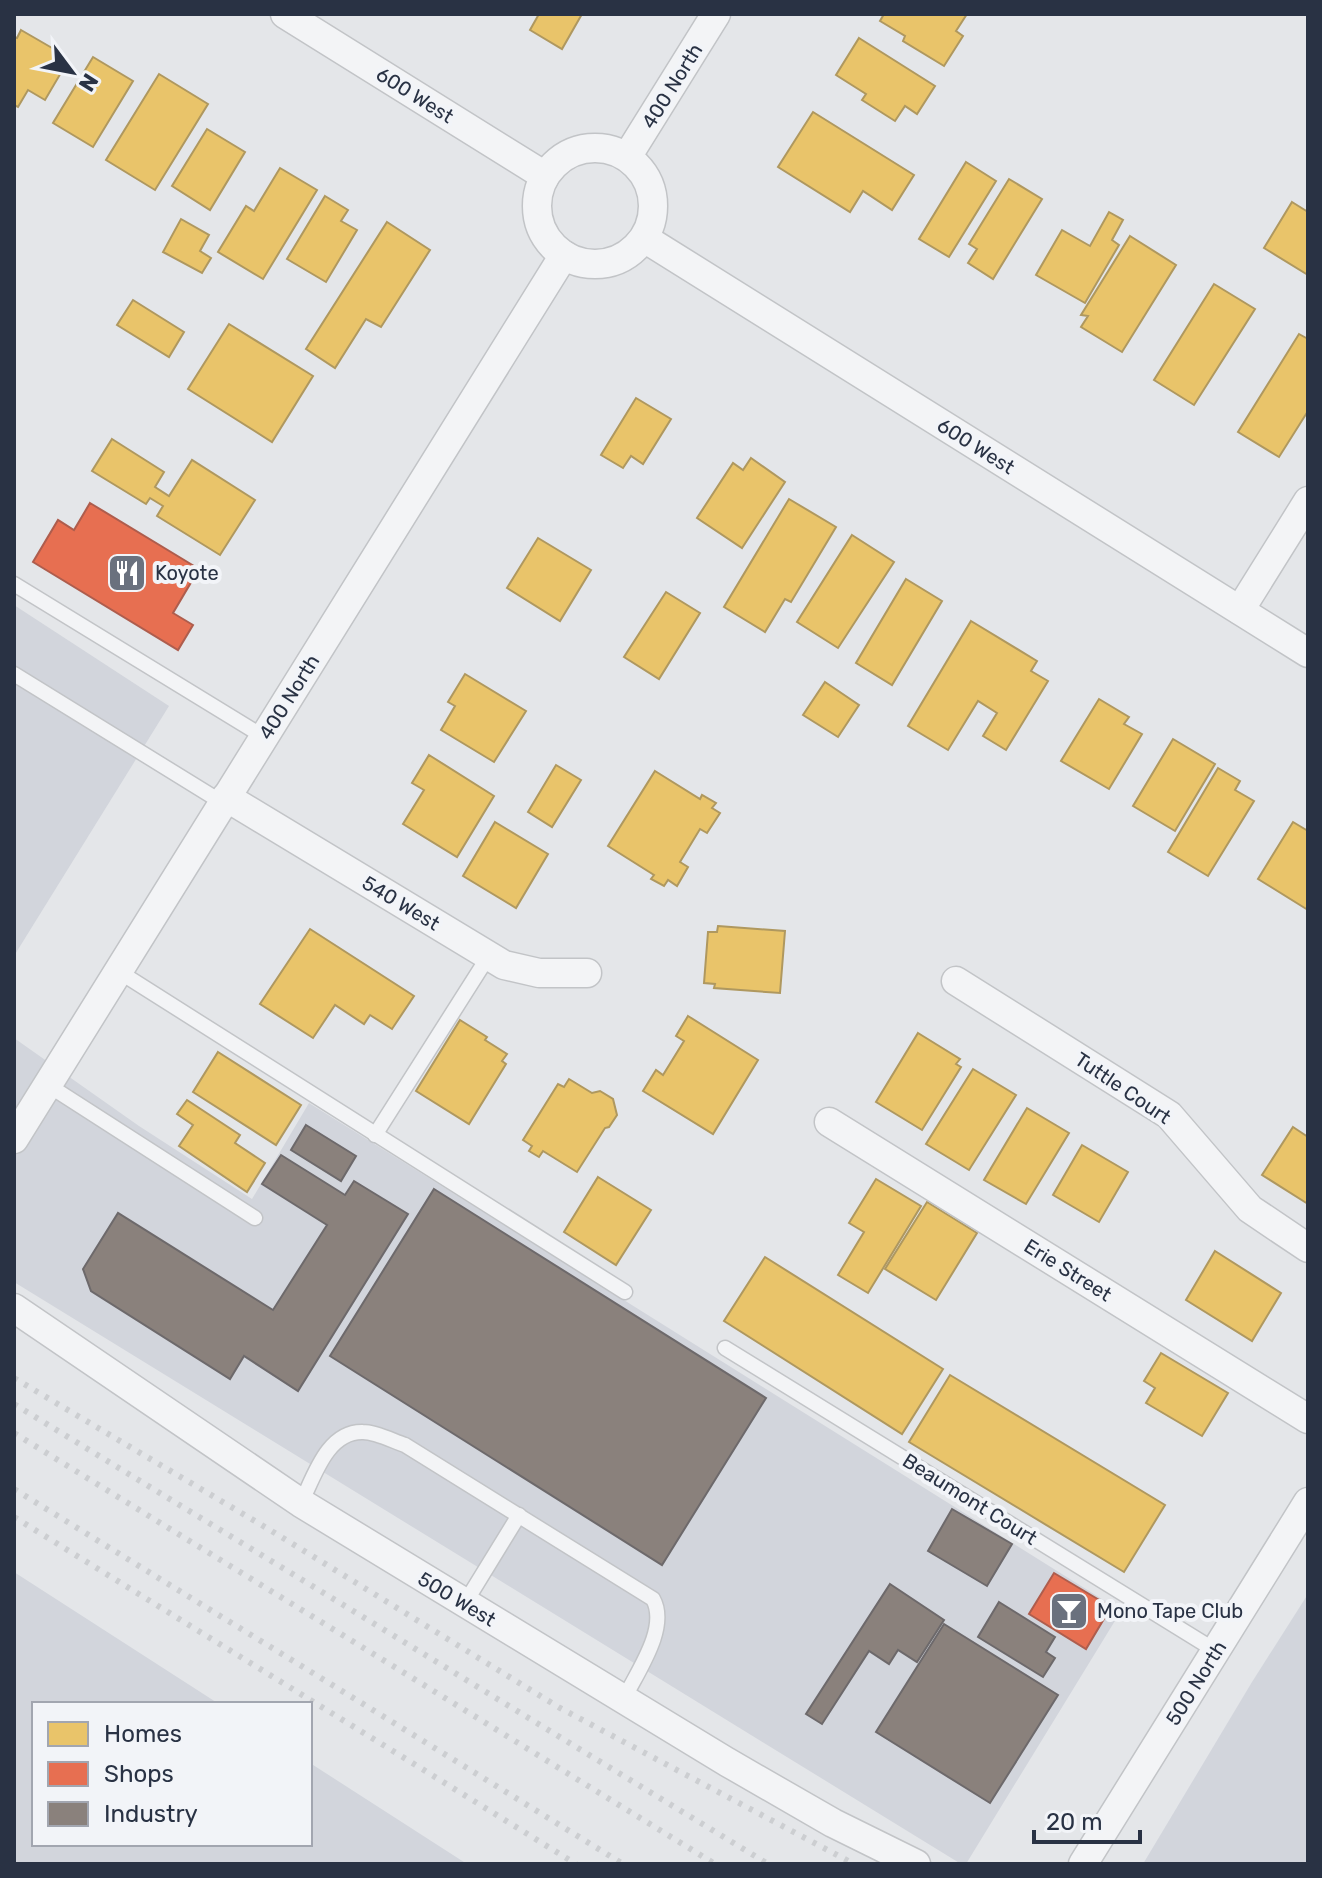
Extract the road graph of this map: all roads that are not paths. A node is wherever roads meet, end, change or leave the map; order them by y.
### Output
1 (285, 14) edge
2 (716, 14) edge
3 (317, 22) edge
4 (627, 157) junction
5 (545, 176) junction
6 (644, 238) junction
7 (564, 255) junction
8 (1308, 501) edge
9 (14, 584) edge
10 (1240, 610) junction
11 (1308, 653) edge
12 (14, 674) edge
13 (264, 737) junction
14 (225, 800) junction
15 (488, 957) junction
16 (118, 971) junction
17 (587, 973) dead end
18 (956, 981) dead end
19 (48, 1085) junction
20 (829, 1122) dead end
21 (375, 1135) junction
22 (14, 1139) edge
23 (255, 1218) dead end
24 (1308, 1248) edge
25 (625, 1292) dead end
26 (14, 1308) edge
27 (725, 1348) dead end
28 (1308, 1419) edge
29 (1308, 1502) edge
30 (301, 1503) junction
31 (519, 1515) junction
32 (465, 1603) junction
33 (1216, 1651) junction
34 (624, 1699) junction
35 (916, 1864) edge
36 (1083, 1864) edge

1 - 3 street, 600 West
2 - 4 street, 400 North
3 - 5 street, 600 West
4 - 5 street
4 - 6 street
5 - 7 street
6 - 7 street
6 - 10 street, 600 West
7 - 13 street, 400 North
8 - 10 street
9 - 13 lane
10 - 11 street, 600 West
12 - 14 lane
13 - 14 street, 400 North
14 - 15 street, 540 West
14 - 16 street, 400 North
15 - 17 street, 540 West
15 - 21 lane
16 - 19 street, 400 North
16 - 21 lane
18 - 24 street, Tuttle Court
19 - 22 street, 400 North
19 - 23 lane
20 - 28 street, Erie Street
21 - 25 lane
26 - 30 street, 500 West
27 - 33 lane, Beaumont Court
29 - 33 street, 500 North
30 - 31 lane
30 - 32 street, 500 West
31 - 32 lane
31 - 34 lane
32 - 34 street, 500 West
33 - 36 street, 500 North
34 - 35 street, 500 West

